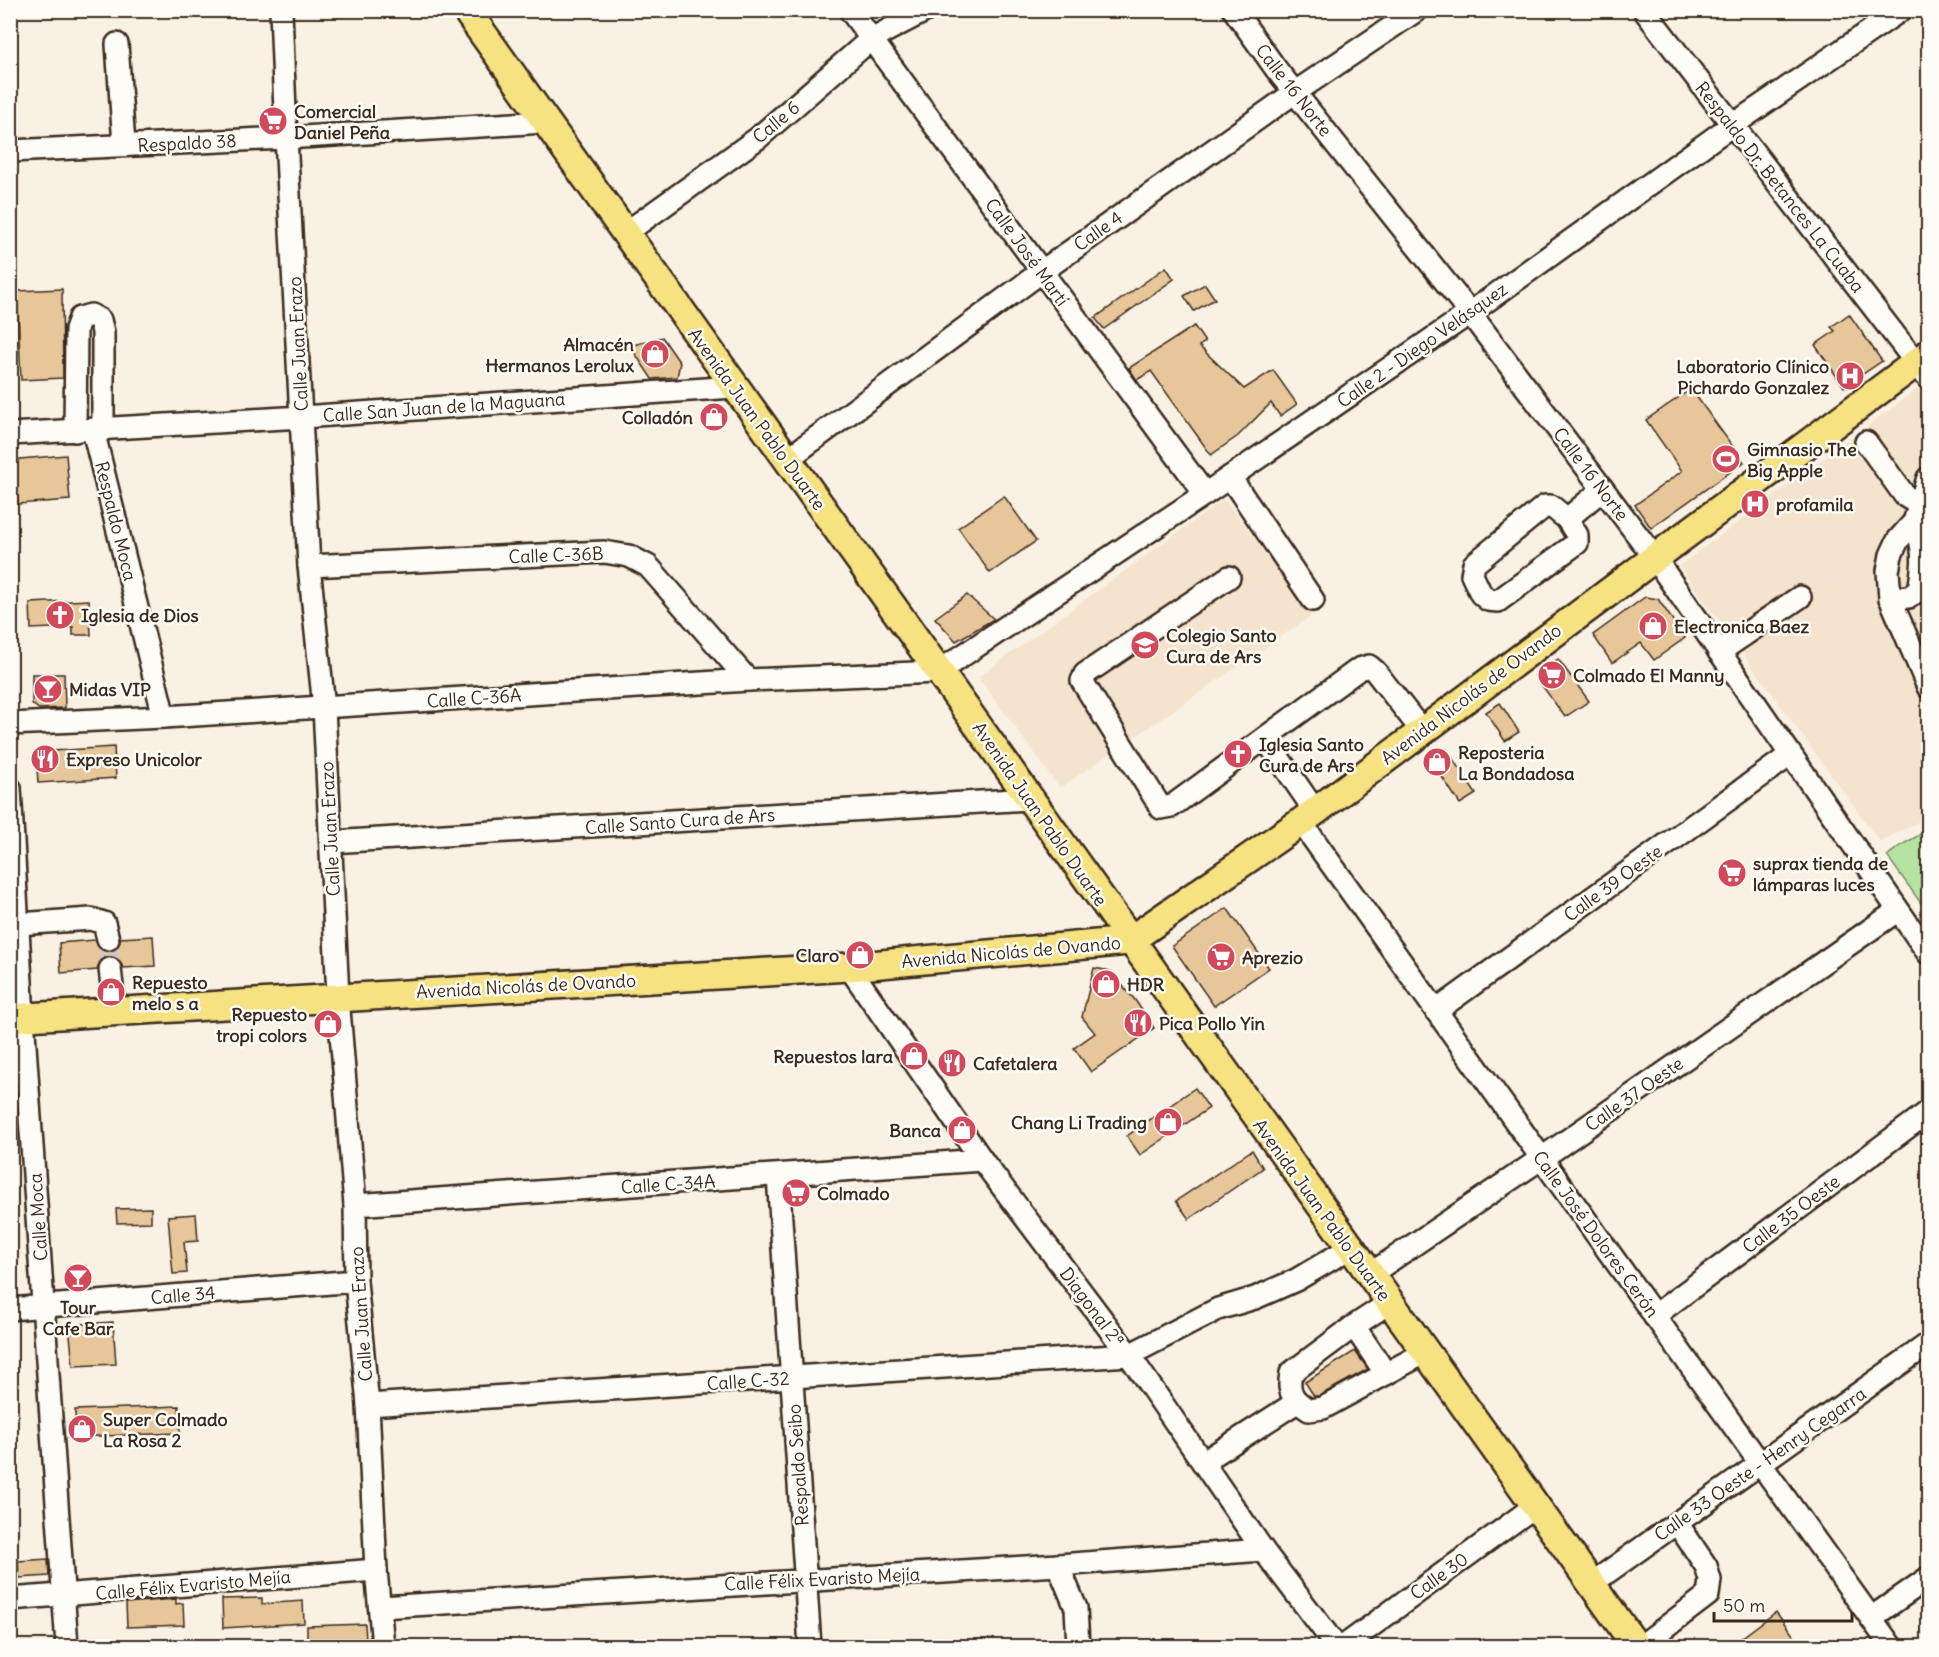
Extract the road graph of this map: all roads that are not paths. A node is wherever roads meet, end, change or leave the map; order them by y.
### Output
1 (281, 10) edge
2 (850, 10) edge
3 (927, 10) edge
4 (1234, 10) edge
5 (1417, 10) edge
6 (1644, 10) edge
7 (1901, 10) edge
8 (466, 11) edge
9 (871, 39) junction
10 (117, 44) dead end
11 (1294, 93) junction
12 (544, 122) junction
13 (1732, 125) junction
14 (286, 138) junction
15 (124, 145) junction
16 (10, 151) edge
17 (624, 234) junction
18 (1041, 272) junction
19 (1470, 313) junction
20 (1924, 365) edge
21 (734, 387) junction
22 (302, 417) junction
23 (91, 430) junction
24 (10, 434) edge
25 (1866, 442) dead end
26 (786, 460) junction
27 (1230, 477) junction
28 (1929, 478) edge
29 (1602, 489) junction
30 (1205, 494) junction
31 (1917, 513) junction
32 (1568, 519) junction
33 (1654, 557) junction
34 (309, 566) junction
35 (1229, 577) dead end
36 (1800, 597) dead end
37 (1890, 598) junction
38 (1313, 600) dead end
39 (1719, 652) junction
40 (938, 672) junction
41 (748, 680) junction
42 (1929, 687) edge
43 (324, 707) junction
44 (164, 717) junction
45 (10, 724) edge
46 (1422, 731) junction
47 (1265, 738) junction
48 (1790, 755) junction
49 (10, 788) edge
50 (1029, 799) junction
51 (1308, 816) junction
52 (331, 843) junction
53 (1898, 911) junction
54 (18, 924) junction
55 (108, 939) tunnel mouth
56 (1129, 941) junction
57 (1929, 953) edge
58 (849, 966) junction
59 (110, 969) tunnel mouth
60 (338, 997) junction
61 (115, 1011) junction
62 (1436, 1011) junction
63 (17, 1017) edge
64 (1929, 1112) edge
65 (1542, 1158) junction
66 (982, 1160) junction
67 (778, 1176) junction
68 (355, 1205) junction
69 (1350, 1248) junction
70 (1369, 1275) junction
71 (356, 1281) junction
72 (1389, 1303) junction
73 (44, 1306) junction
74 (10, 1309) edge
75 (1654, 1316) junction
76 (1354, 1326) junction
77 (1929, 1344) edge
78 (1424, 1353) junction
79 (1129, 1355) junction
80 (1386, 1374) junction
81 (792, 1378) junction
82 (1297, 1402) junction
83 (368, 1405) junction
84 (1203, 1462) junction
85 (1760, 1464) junction
86 (1535, 1506) junction
87 (1677, 1522) junction
88 (1263, 1550) junction
89 (1058, 1565) junction
90 (376, 1570) junction
91 (1929, 1578) edge
92 (806, 1580) junction
93 (1591, 1584) junction
94 (64, 1596) junction
95 (10, 1599) edge
96 (381, 1607) junction
97 (1871, 1618) junction
98 (67, 1647) edge
99 (383, 1647) edge
100 (810, 1647) edge
101 (1078, 1647) edge
102 (1336, 1647) edge
103 (1344, 1647) edge
104 (1635, 1647) edge
105 (1641, 1647) edge
106 (1891, 1647) edge

1 - 14 street, Calle Juan Erazo
2 - 9 street, Calle José Martí
3 - 9 street, Calle 6
4 - 11 street, Calle 16 Norte
5 - 11 street, Calle 4
6 - 13 street, Respaldo Dr. Betances La Cuaba
7 - 13 street, Calle 2 - Diego Velásquez
8 - 12 main road, Avenida Juan Pablo Duarte
9 - 17 street, Calle 6
9 - 18 street, Calle José Martí
10 - 15 street
11 - 18 street, Calle 4
11 - 19 street, Calle 16 Norte
12 - 14 street, Respaldo 38
12 - 17 main road, Avenida Juan Pablo Duarte
13 - 19 street, Calle 2 - Diego Velásquez
13 - 20 street, Respaldo Dr. Betances La Cuaba
14 - 15 street, Respaldo 38
14 - 22 street, Calle Juan Erazo
15 - 16 street, Respaldo 38
17 - 21 main road, Avenida Juan Pablo Duarte
18 - 26 street, Calle 4
18 - 30 street, Calle José Martí
19 - 27 street, Calle 2 - Diego Velásquez
19 - 29 street, Calle 16 Norte
20 - 33 main road, Avenida Nicolás de Ovando
21 - 22 street, Calle San Juan de la Maguana
21 - 26 main road, Avenida Juan Pablo Duarte
22 - 23 street, Calle San Juan de la Maguana
22 - 34 street, Calle Juan Erazo
23 - 24 street, Calle San Juan de la Maguana
23 - 44 street, Respaldo Moca
25 - 31 street
26 - 40 main road, Avenida Juan Pablo Duarte
27 - 30 street, Calle 2 - Diego Velásquez
27 - 38 street
28 - 31 street
29 - 32 street
29 - 33 street, Calle 16 Norte
30 - 40 street, Calle 2 - Diego Velásquez
31 - 37 street
31 - 37 street
32 - 32 street
33 - 39 street, Calle 16 Norte
33 - 46 main road, Avenida Nicolás de Ovando
34 - 41 street, Calle C-36B
34 - 43 street, Calle Juan Erazo
35 - 47 street
36 - 39 street
37 - 42 street
39 - 48 street, Calle 16 Norte
40 - 41 street, Calle C-36A
40 - 50 main road, Avenida Juan Pablo Duarte
41 - 43 street, Calle C-36A
43 - 44 street, Calle C-36A
43 - 52 street, Calle Juan Erazo
44 - 45 street, Calle C-36A
46 - 47 street
46 - 51 main road, Avenida Nicolás de Ovando
47 - 51 street, Calle José Dolores Cerón
48 - 53 street, Calle 16 Norte
48 - 62 street, Calle 39 Oeste
49 - 54 street, Calle Moca
50 - 52 street, Calle Santo Cura de Ars
50 - 56 main road, Avenida Juan Pablo Duarte
51 - 56 main road, Avenida Nicolás de Ovando
51 - 62 street, Calle José Dolores Cerón
52 - 60 street, Calle Juan Erazo
53 - 57 street, Calle 16 Norte
53 - 65 street, Calle 37 Oeste
54 - 55 street
54 - 63 street, Calle Moca
56 - 58 main road, Avenida Nicolás de Ovando
56 - 69 main road, Avenida Juan Pablo Duarte
58 - 60 main road, Avenida Nicolás de Ovando
58 - 66 street, Diagonal 2ª
59 - 61 street
60 - 61 main road, Avenida Nicolás de Ovando
60 - 68 street, Calle Juan Erazo
61 - 63 main road, Avenida Nicolás de Ovando
62 - 65 street, Calle José Dolores Cerón
63 - 73 street, Calle Moca
64 - 75 street, Calle 35 Oeste
65 - 70 street, Calle 37 Oeste
65 - 75 street, Calle José Dolores Cerón
66 - 67 street, Calle C-34A
66 - 79 street, Diagonal 2ª
67 - 68 street, Calle C-34A
67 - 81 street, Respaldo Seibo
68 - 71 street, Calle Juan Erazo
69 - 70 main road, Avenida Juan Pablo Duarte
69 - 79 street
70 - 72 main road, Avenida Juan Pablo Duarte
71 - 73 street, Calle 34
71 - 83 street, Calle Juan Erazo
72 - 76 street
72 - 78 main road, Avenida Juan Pablo Duarte
73 - 74 street, Calle 34
73 - 94 street, Calle Moca
75 - 85 street, Calle José Dolores Cerón
76 - 80 street
76 - 82 street
77 - 85 street, Calle 33 Oeste - Henry Cegarra
78 - 80 street
78 - 86 main road, Avenida Juan Pablo Duarte
79 - 81 street, Calle C-32
79 - 84 street, Diagonal 2ª
80 - 82 street
81 - 83 street, Calle C-32
81 - 92 street, Respaldo Seibo
82 - 84 street
83 - 90 street, Calle Juan Erazo
84 - 88 street, Diagonal 2ª
85 - 87 street, Calle 33 Oeste - Henry Cegarra
85 - 97 street, Calle José Dolores Cerón
86 - 93 main road, Avenida Juan Pablo Duarte
86 - 103 street, Calle 30
87 - 93 street, Calle 33 Oeste - Henry Cegarra
87 - 105 street
88 - 89 street, Calle Félix Evaristo Mejía
88 - 102 street, Diagonal 2ª
89 - 92 street, Calle Félix Evaristo Mejía
89 - 101 street
90 - 94 street, Calle Félix Evaristo Mejía
90 - 96 street, Calle Juan Erazo
91 - 97 street
92 - 96 street, Calle Félix Evaristo Mejía
92 - 100 street, Respaldo Seibo
93 - 104 main road, Avenida Juan Pablo Duarte
94 - 95 street, Calle Félix Evaristo Mejía
94 - 98 street, Calle Moca
96 - 99 street, Calle Juan Erazo
97 - 106 street, Calle José Dolores Cerón

